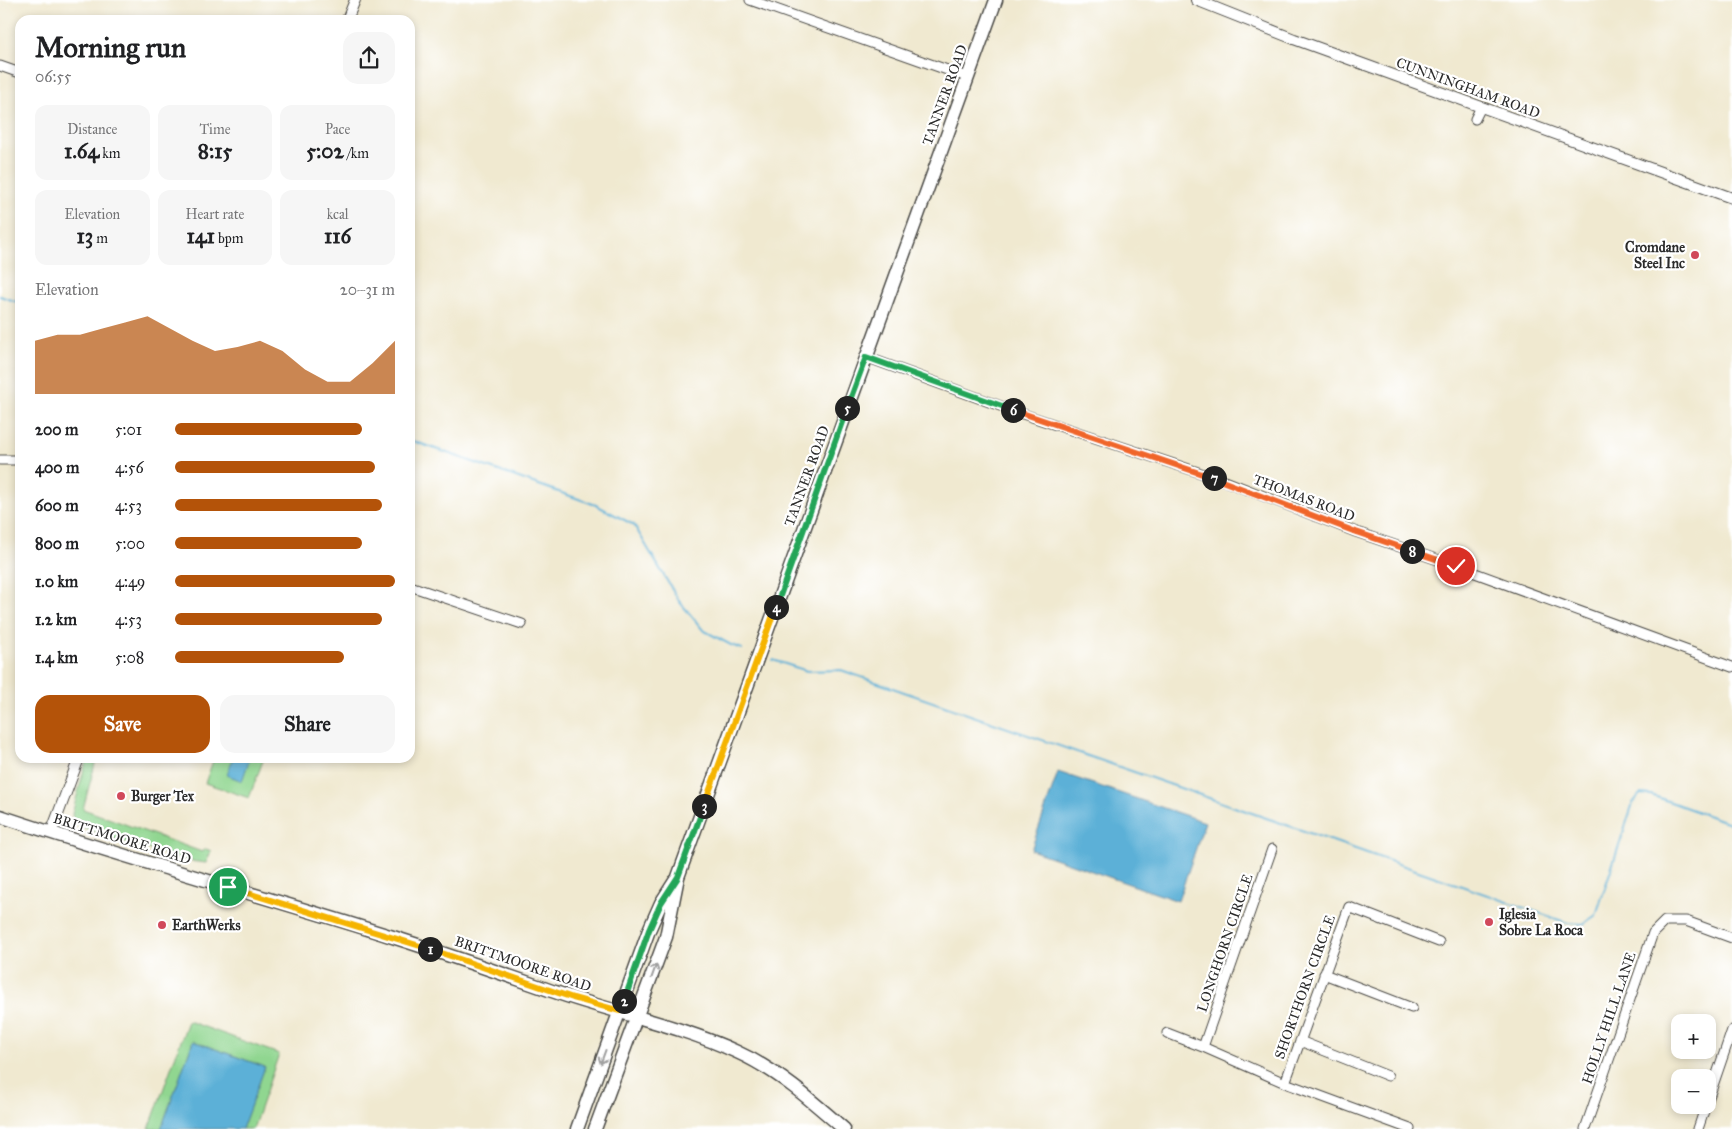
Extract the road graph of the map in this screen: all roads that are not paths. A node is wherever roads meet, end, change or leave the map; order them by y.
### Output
1 (355, 0) edge
2 (750, 0) edge
3 (996, 0) edge
4 (1196, 0) edge
5 (350, 15) edge
6 (0, 66) edge
7 (15, 71) edge
8 (967, 78) junction
9 (1481, 107) junction
10 (1475, 119) dead end
11 (1732, 198) edge
12 (866, 357) junction
13 (0, 460) edge
14 (15, 460) edge
15 (415, 588) edge
16 (522, 624) dead end
17 (1732, 667) edge
18 (77, 763) edge
19 (0, 816) edge
20 (51, 833) junction
21 (1272, 849) dead end
22 (678, 877) junction
23 (1732, 938) edge
24 (1440, 942) dead end
25 (1324, 974) junction
26 (1412, 1008) dead end
27 (620, 1011) junction
28 (636, 1016) junction
29 (1732, 1030) edge
30 (1167, 1033) dead end
31 (1300, 1041) junction
32 (1203, 1047) junction
33 (1388, 1076) dead end
34 (1716, 1077) edge
35 (1285, 1083) junction
36 (1703, 1114) edge
37 (577, 1129) edge
38 (595, 1129) edge
39 (844, 1129) edge
40 (1410, 1129) edge
41 (1585, 1129) edge
42 (1698, 1129) edge

1 - 5 street
2 - 8 street
3 - 8 main road, TANNER ROAD
4 - 9 street, CUNNINGHAM ROAD
6 - 7 street
8 - 12 main road, TANNER ROAD
9 - 10 street
9 - 11 street, CUNNINGHAM ROAD
12 - 17 street, THOMAS ROAD
12 - 22 main road, TANNER ROAD
13 - 14 street
15 - 16 street
18 - 20 street
19 - 20 main road, BRITTMOORE ROAD
20 - 27 main road, BRITTMOORE ROAD
21 - 32 street, LONGHORN CIRCLE
22 - 27 main road, TANNER ROAD
28 -> 22 main road, TANNER ROAD
23 - 41 street, HOLLY HILL LANE
24 - 25 street, SHORTHORN CIRCLE
25 - 26 street
25 - 31 street, SHORTHORN CIRCLE
27 - 28 main road, BRITTMOORE ROAD
27 -> 37 main road, TANNER ROAD
28 - 38 main road, TANNER ROAD
28 - 39 main road, BRITTMOORE ROAD
29 - 34 street
30 - 32 street
31 - 33 street
31 - 35 street, SHORTHORN CIRCLE
32 - 35 street
35 - 40 street
36 - 42 street

